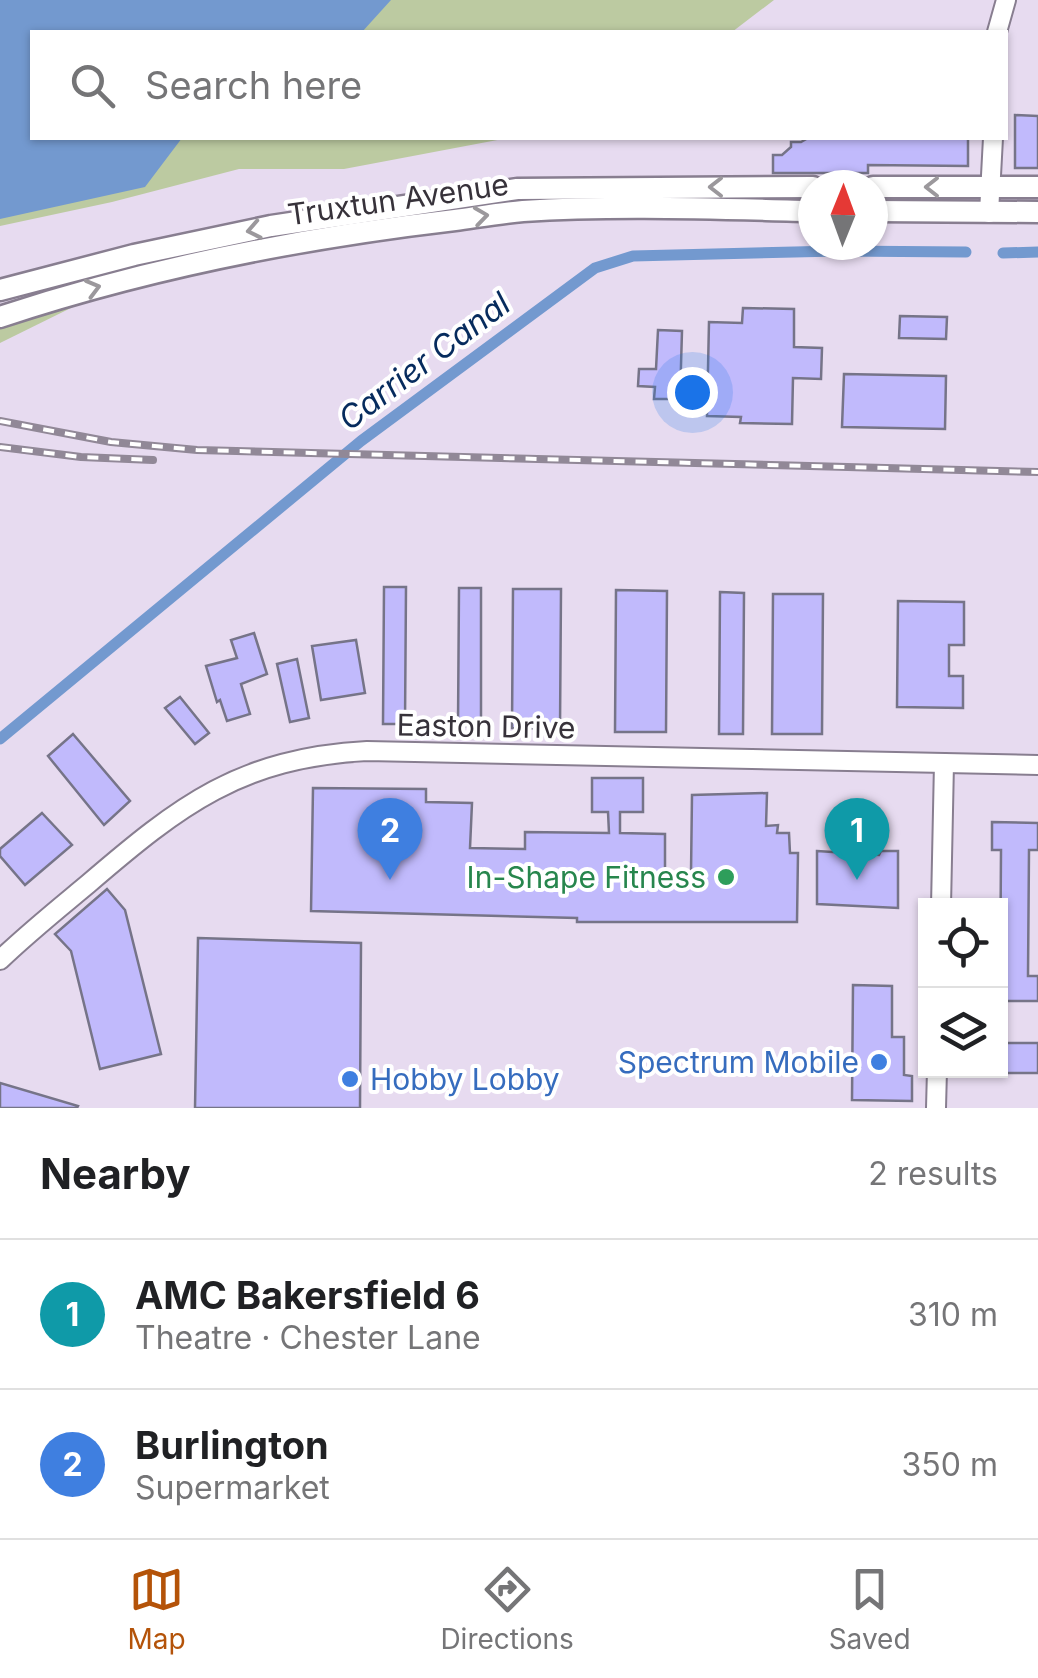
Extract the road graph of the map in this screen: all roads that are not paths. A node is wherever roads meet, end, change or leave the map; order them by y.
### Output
1 (1006, 0) edge
2 (998, 30) edge
3 (992, 140) edge
4 (990, 187) junction
5 (1038, 187) edge
6 (798, 188) edge
7 (888, 188) edge
8 (798, 210) edge
9 (888, 211) edge
10 (1038, 212) edge
11 (989, 213) junction
12 (0, 290) edge
13 (0, 317) edge
14 (944, 763) junction
15 (1038, 765) edge
16 (941, 898) edge
17 (0, 960) edge
18 (937, 1078) edge
19 (936, 1108) edge

1 - 2 street
3 - 4 street
4 - 5 main road
4 -> 7 main road
4 - 11 street
6 -> 12 main road, Truxtun Avenue
13 -> 8 main road, Truxtun Avenue
9 - 11 main road
10 - 11 main road
14 - 15 street, Easton Drive
14 - 16 street
14 - 17 street, Easton Drive
18 - 19 street

